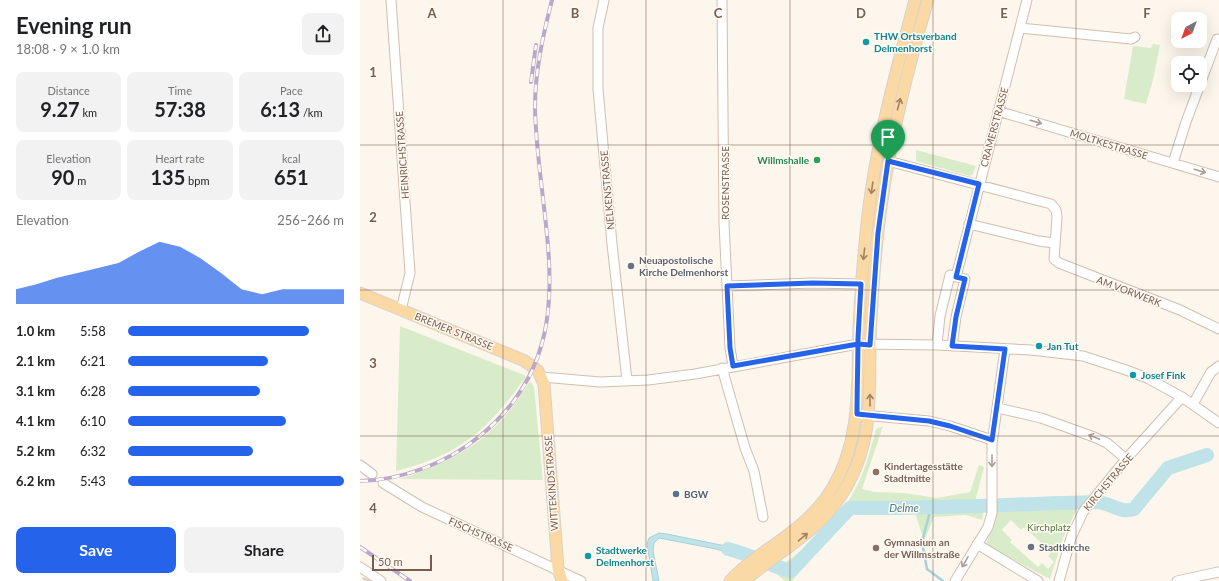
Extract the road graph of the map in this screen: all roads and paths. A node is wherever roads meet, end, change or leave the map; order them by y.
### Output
1 (391, 0) edge
2 (604, 0) edge
3 (722, 0) edge
4 (915, 0) edge
5 (928, 0) edge
6 (1026, 0) edge
7 (1020, 28) junction
8 (1136, 37) dead end
9 (1218, 40) edge
10 (998, 112) junction
11 (888, 161) junction
12 (1173, 163) junction
13 (1219, 177) edge
14 (979, 184) junction
15 (969, 224) junction
16 (1054, 243) junction
17 (956, 277) junction
18 (861, 284) junction
19 (727, 286) junction
20 (360, 293) edge
21 (401, 310) junction
22 (1219, 329) edge
23 (858, 344) junction
24 (870, 345) junction
25 (937, 345) junction
26 (952, 346) junction
27 (1005, 349) junction
28 (733, 366) junction
29 (1219, 366) edge
30 (722, 368) junction
31 (543, 380) junction
32 (627, 380) junction
33 (1182, 397) junction
34 (1193, 404) junction
35 (998, 408) junction
36 (857, 414) junction
37 (870, 416) junction
38 (1219, 423) edge
39 (992, 440) junction
40 (1126, 459) junction
41 (360, 465) edge
42 (372, 474) dead end
43 (383, 483) dead end
44 (763, 517) dead end
45 (977, 544) junction
46 (761, 561) junction
47 (360, 567) edge
48 (558, 568) junction
49 (1219, 573) edge
50 (381, 581) edge
51 (562, 581) edge
52 (581, 581) edge
53 (730, 581) edge
54 (744, 581) edge
55 (955, 581) edge
56 (1038, 581) edge
57 (1059, 581) edge
58 (1177, 581) edge

1 - 21 street, HEINRICHSTRASSE
2 - 32 street, NELKENSTRASSE
3 - 19 street, ROSENSTRASSE
4 -> 18 main road
11 -> 5 main road
6 - 7 street, CRAMERSTRASSE
7 - 8 street
7 - 10 street, CRAMERSTRASSE
9 - 12 street
10 -> 12 street, MOLTKESTRASSE
10 - 14 street, CRAMERSTRASSE
11 - 14 street, AM VORWERK
11 - 24 main road
12 -> 13 street, MOLTKESTRASSE
14 - 15 street, CRAMERSTRASSE
14 - 16 street, AM VORWERK
15 - 16 street
15 - 17 street, CRAMERSTRASSE
16 - 22 street, AM VORWERK
17 - 25 street, CRAMERSTRASSE
17 - 26 street
18 - 19 street
18 - 23 main road
19 - 28 street, ROSENSTRASSE
20 - 21 main road, BREMER STRASSE
21 - 31 main road, BREMER STRASSE
23 - 24 street
23 - 28 street
23 - 36 main road
24 - 25 street
37 -> 24 main road
25 - 26 street
26 - 27 street
27 - 33 street
27 - 35 street
28 - 30 street
29 - 34 street
30 - 32 street
30 - 44 street
31 - 32 street
31 - 48 main road, WITTEKINDSTRASSE
33 - 34 street
33 - 40 street, KIRCHSTRASSE
34 - 38 street
35 - 39 street
40 -> 35 street
36 - 37 street
36 - 46 main road
37 - 39 street
46 -> 37 main road
39 -> 45 street
40 - 57 street, KIRCHSTRASSE
41 - 42 street
43 - 48 street, FISCHSTRASSE
45 -> 55 street
45 - 56 street
46 - 53 main road
46 - 54 main road
47 - 50 street
48 - 51 main road, WITTEKINDSTRASSE
48 - 52 street, FISCHSTRASSE
49 - 58 street

